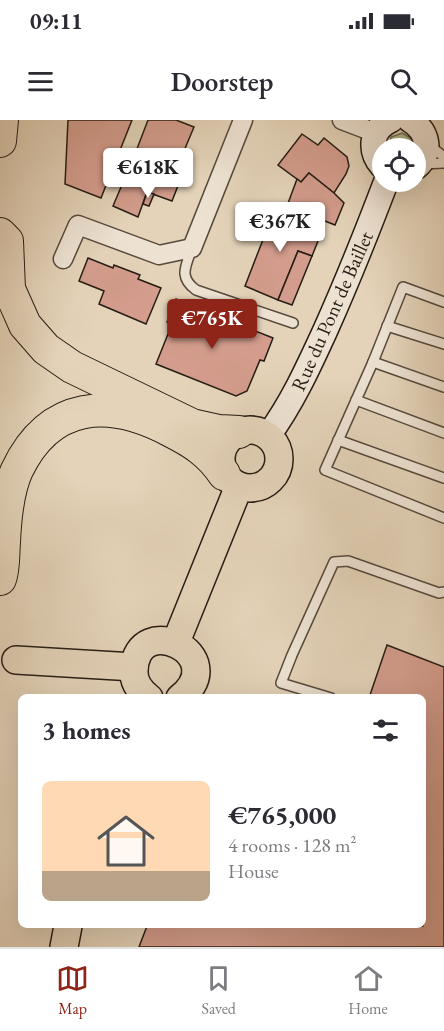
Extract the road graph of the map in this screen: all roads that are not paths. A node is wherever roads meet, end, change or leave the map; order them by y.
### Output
1 (2, 120) edge
2 (243, 120) edge
3 (342, 120) edge
4 (383, 126) edge
5 (0, 141) edge
6 (382, 192) edge
7 (0, 234) edge
8 (192, 248) junction
9 (63, 260) dead end
10 (444, 302) edge
11 (293, 323) dead end
12 (387, 326) junction
13 (444, 344) edge
14 (373, 362) junction
15 (444, 387) edge
16 (356, 400) junction
17 (444, 433) edge
18 (254, 434) junction
19 (338, 440) junction
20 (444, 477) edge
21 (231, 480) junction
22 (444, 518) edge
23 (0, 579) edge
24 (444, 592) edge
25 (176, 642) junction
26 (16, 660) dead end
27 (134, 667) junction
28 (144, 694) edge
29 (185, 694) edge
30 (318, 694) edge
31 (68, 928) edge
32 (64, 947) edge

1 - 5 highway
2 - 8 street
3 - 4 street
6 - 18 street, Rue du Pont de Baillet
7 - 18 highway
8 - 9 street
8 - 11 lane
10 - 12 lane
12 - 13 lane
12 - 14 lane
14 - 15 lane
14 - 16 lane
16 - 17 lane
16 - 19 lane
18 - 21 main road
18 - 21 main road
19 - 20 lane
19 - 22 lane
21 - 23 highway
21 - 25 main road
24 - 30 lane
25 - 27 main road
25 - 29 main road
26 - 27 main road
27 - 28 main road
31 - 32 main road

